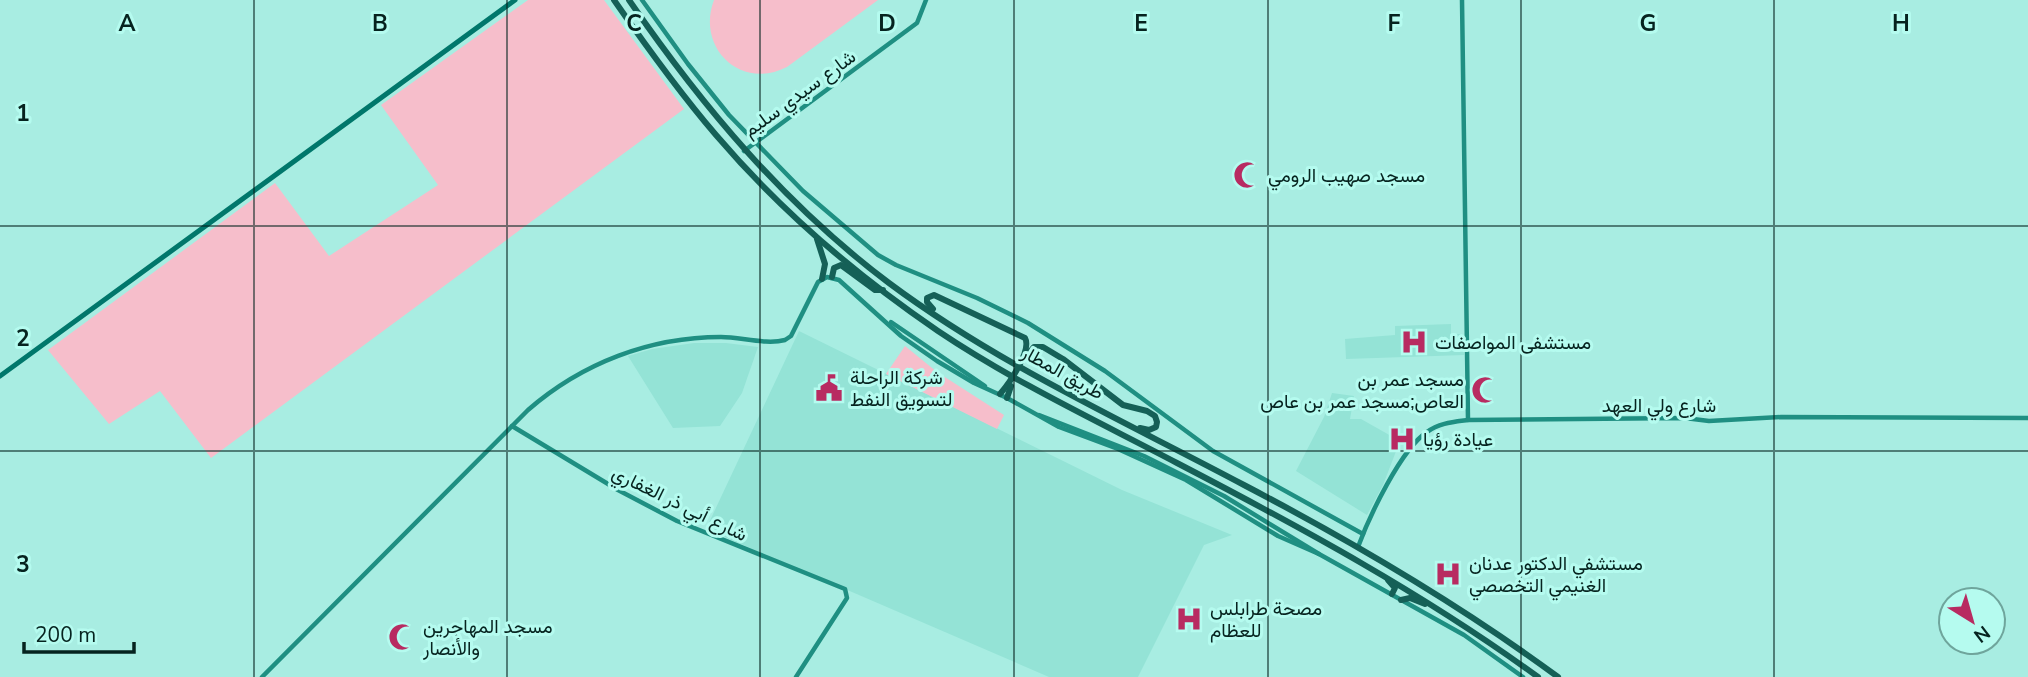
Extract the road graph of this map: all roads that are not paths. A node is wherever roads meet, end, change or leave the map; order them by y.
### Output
1 (515, 0) edge
2 (614, 0) edge
3 (629, 0) edge
4 (642, 0) edge
5 (926, 0) edge
6 (1462, 0) edge
7 (755, 143) junction
8 (744, 151) junction
9 (816, 237) junction
10 (832, 277) junction
11 (822, 279) junction
12 (884, 290) junction
13 (985, 347) junction
14 (1026, 355) junction
15 (0, 376) edge
16 (1000, 395) junction
17 (1149, 408) junction
18 (2028, 418) edge
19 (1468, 420) junction
20 (512, 426) junction
21 (1131, 426) junction
22 (1363, 534) junction
23 (1358, 547) junction
24 (1379, 572) junction
25 (1392, 594) junction
26 (1401, 600) junction
27 (1447, 614) junction
28 (262, 677) edge
29 (796, 677) edge
30 (1523, 677) edge
31 (1538, 677) edge
32 (1559, 677) edge

1 - 15 main road
2 - 9 highway, طريق المطار
3 - 8 highway, طريق المطار
4 - 7 street
5 - 7 street, شارع سيدي سليم
6 - 19 street
7 - 8 street, شارع سيدي سليم
7 - 17 street
8 - 13 highway, طريق المطار
9 - 11 highway
9 - 12 highway, طريق المطار
10 - 11 street
10 - 12 highway
10 - 16 street
11 - 20 street
12 - 24 highway, طريق المطار
13 - 14 highway
13 - 21 highway, طريق المطار
14 - 16 highway
14 - 17 highway
16 - 25 street
17 - 21 highway
17 - 22 street
18 - 19 street, شارع ولي العهد
19 - 22 street, شارع ولي العهد
20 - 28 street
20 - 29 street, شارع أبي ذر الغفاري
21 - 23 highway, طريق المطار
22 - 23 street, شارع ولي العهد
23 - 32 highway, طريق المطار
24 - 25 highway
24 - 27 highway, طريق المطار
25 - 26 street
26 - 27 highway
26 - 30 street
27 - 31 highway, طريق المطار

